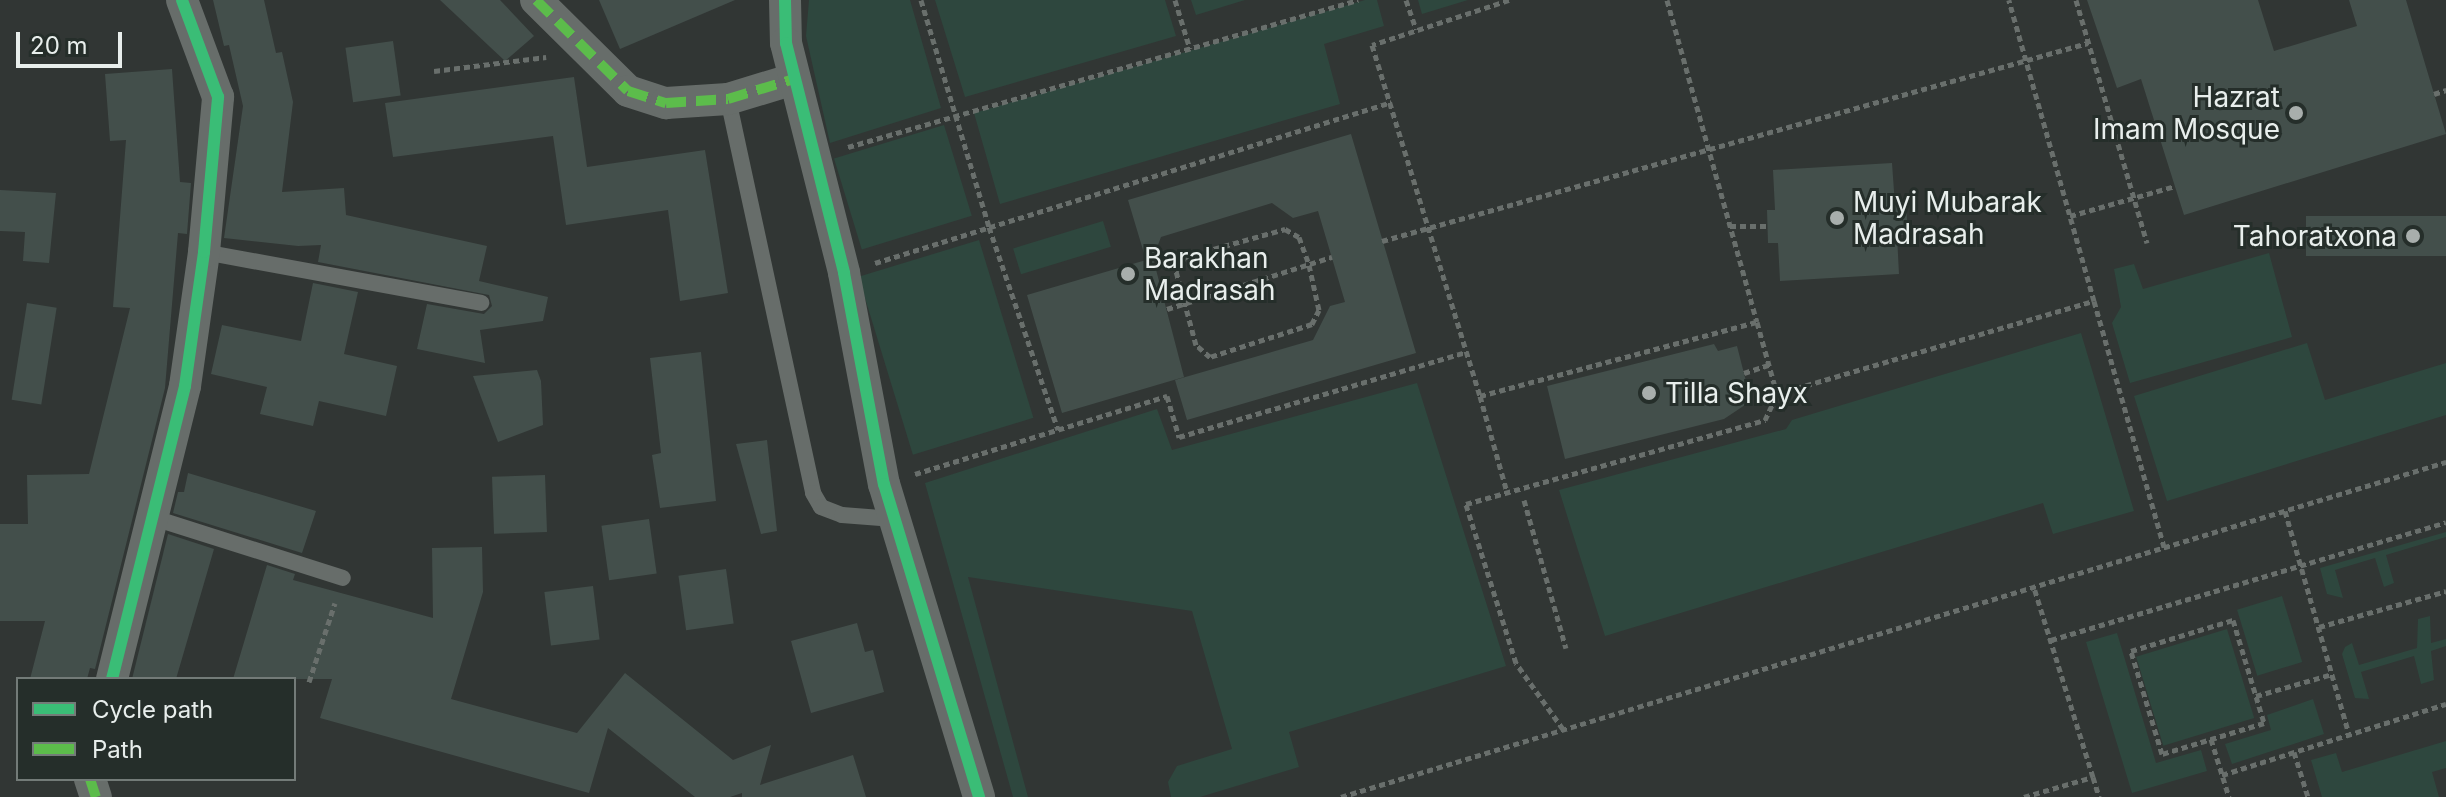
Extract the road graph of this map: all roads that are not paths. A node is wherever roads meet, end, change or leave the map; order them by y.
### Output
1 (182, 0) edge
2 (536, 0) edge
3 (785, 0) edge
4 (794, 79) junction
5 (728, 99) junction
6 (204, 252) junction
7 (481, 303) dead end
8 (154, 518) junction
9 (894, 519) junction
10 (343, 578) road end
11 (113, 677) edge
12 (979, 797) edge

1 - 6 street
2 - 5 street
3 - 4 street
4 - 5 street
4 - 9 street
5 - 9 lane
6 - 7 lane
6 - 8 street
8 - 10 lane
8 - 11 street
9 - 12 street

